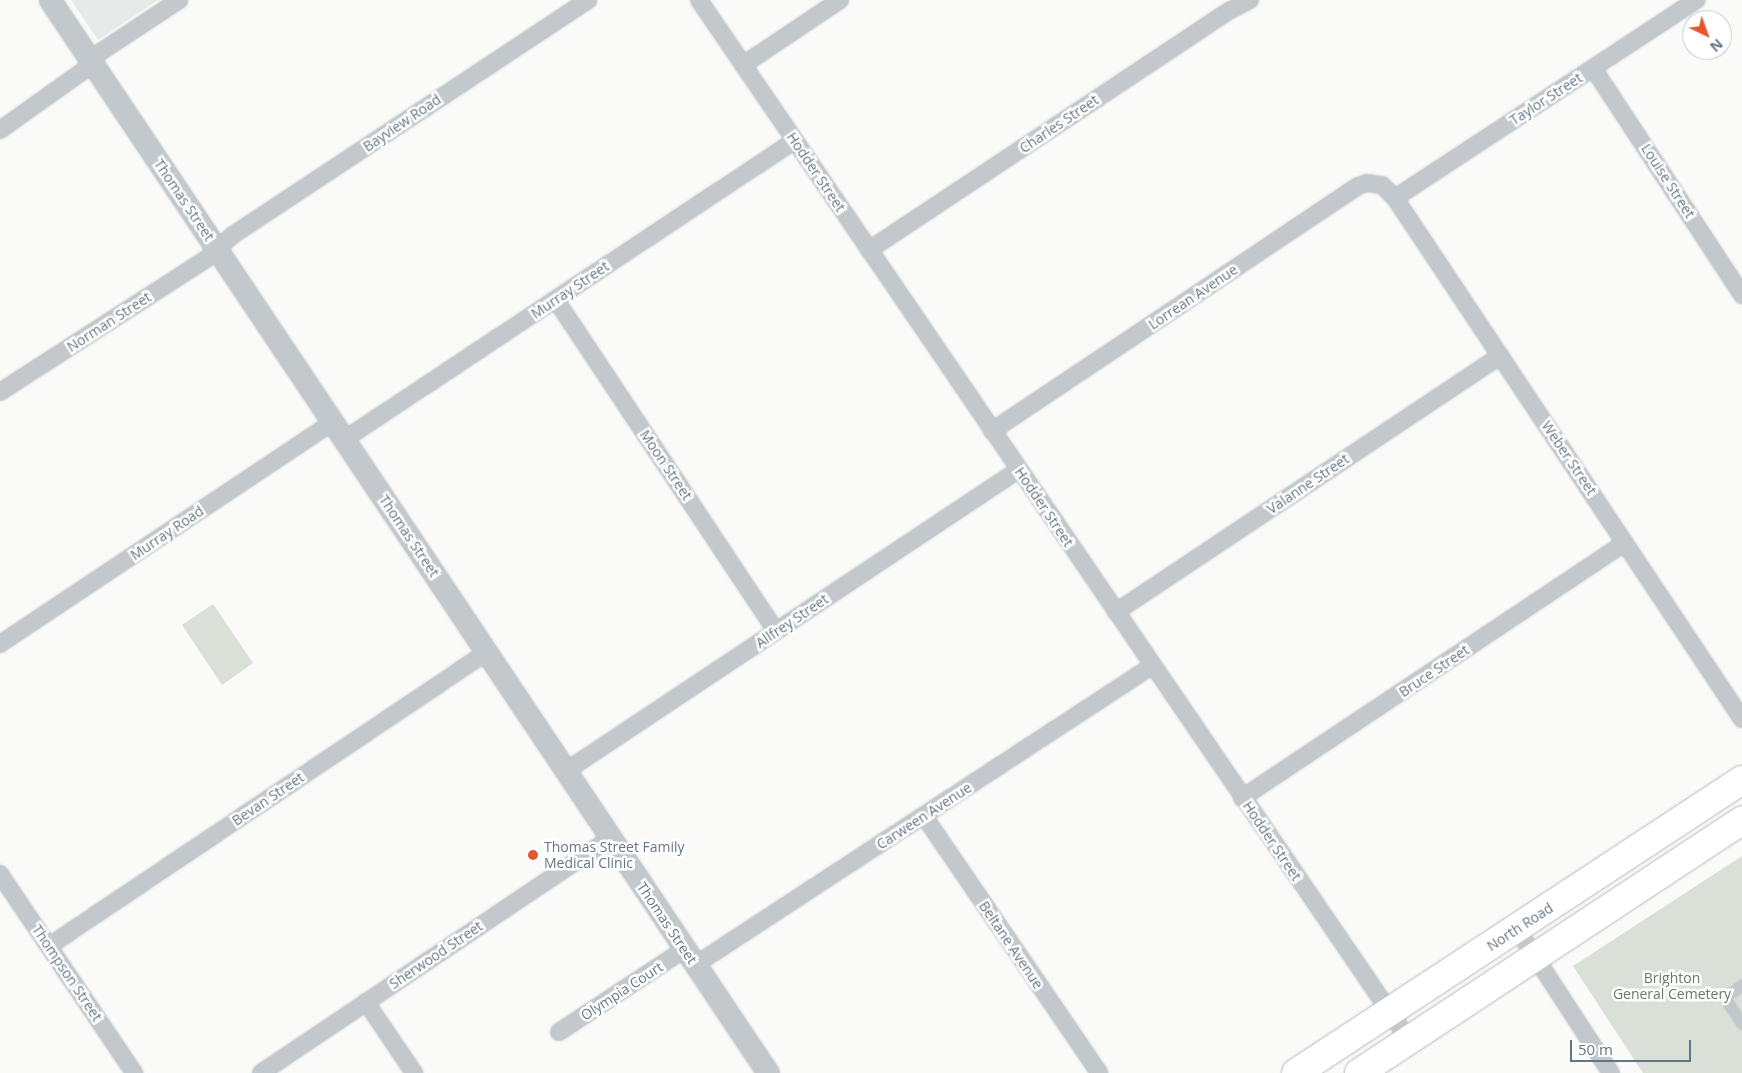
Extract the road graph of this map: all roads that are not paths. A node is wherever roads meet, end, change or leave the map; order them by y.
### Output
1 (50, 0) edge
2 (179, 0) edge
3 (588, 0) edge
4 (699, 0) edge
5 (840, 0) edge
6 (1250, 0) edge
7 (1697, 0) edge
8 (94, 65) junction
9 (743, 65) junction
10 (1593, 68) junction
11 (0, 130) edge
12 (794, 141) junction
13 (1395, 198) junction
14 (217, 249) junction
15 (869, 250) junction
16 (1742, 295) edge
17 (556, 300) junction
18 (1500, 356) junction
19 (0, 392) edge
20 (339, 431) junction
21 (992, 431) junction
22 (1018, 470) junction
23 (1625, 543) junction
24 (1116, 612) junction
25 (776, 631) junction
26 (0, 644) edge
27 (487, 652) junction
28 (1152, 666) junction
29 (1742, 719) edge
30 (566, 771) junction
31 (1742, 780) edge
32 (1242, 798) junction
33 (924, 816) junction
34 (1742, 820) edge
35 (611, 838) junction
36 (0, 874) edge
37 (1518, 929) junction
38 (49, 946) junction
39 (690, 957) junction
40 (1535, 957) junction
41 (1742, 985) edge
42 (366, 1002) junction
43 (1390, 1013) junction
44 (1742, 1024) edge
45 (559, 1032) dead end
46 (1409, 1040) junction
47 (134, 1073) edge
48 (261, 1073) edge
49 (414, 1073) edge
50 (768, 1073) edge
51 (1099, 1073) edge
52 (1296, 1073) edge
53 (1358, 1073) edge
54 (1611, 1073) edge

1 - 8 street, Thomas Street
2 - 8 street
3 - 14 street, Bayview Road
4 - 9 street, Hodder Street
5 - 9 street
6 - 15 street, Charles Street
7 - 10 street, Taylor Street
8 - 11 street
8 - 14 street, Thomas Street
9 - 12 street, Hodder Street
10 - 13 street, Taylor Street
10 - 16 street, Louise Street
12 - 15 street, Hodder Street
12 - 17 street, Murray Street
13 - 18 street, Weber Street
13 - 21 street, Lorrean Avenue
14 - 19 street, Norman Street
14 - 20 street, Thomas Street
15 - 21 street, Hodder Street
17 - 20 street, Murray Street
17 - 25 street, Moon Street
18 - 23 street, Weber Street
18 - 24 street, Valanne Street
20 - 26 street, Murray Road
20 - 27 street, Thomas Street
21 - 22 street, Hodder Street
22 - 24 street, Hodder Street
22 - 25 street, Allfrey Street
23 - 29 street, Weber Street
23 - 32 street, Bruce Street
24 - 28 street, Hodder Street
25 - 30 street, Allfrey Street
27 - 30 street, Thomas Street
27 - 38 street, Bevan Street
28 - 32 street, Hodder Street
28 - 33 street, Carween Avenue
30 - 35 street, Thomas Street
31 - 37 highway, North Road
32 - 43 street, Hodder Street
33 - 39 street, Carween Avenue
33 - 51 street, Beltane Avenue
34 - 40 highway
35 - 39 street, Thomas Street
35 - 42 street, Sherwood Street
36 - 38 street, Thompson Street
37 - 40 street
37 - 43 highway, North Road
38 - 47 street, Thompson Street
39 - 45 street, Olympia Court
39 - 50 street, Thomas Street
40 - 46 highway
40 - 54 street
41 - 44 lane
42 - 48 street, Sherwood Street
42 - 49 street
43 - 46 street, Hodder Street
43 - 52 highway, North Road
46 - 53 highway

